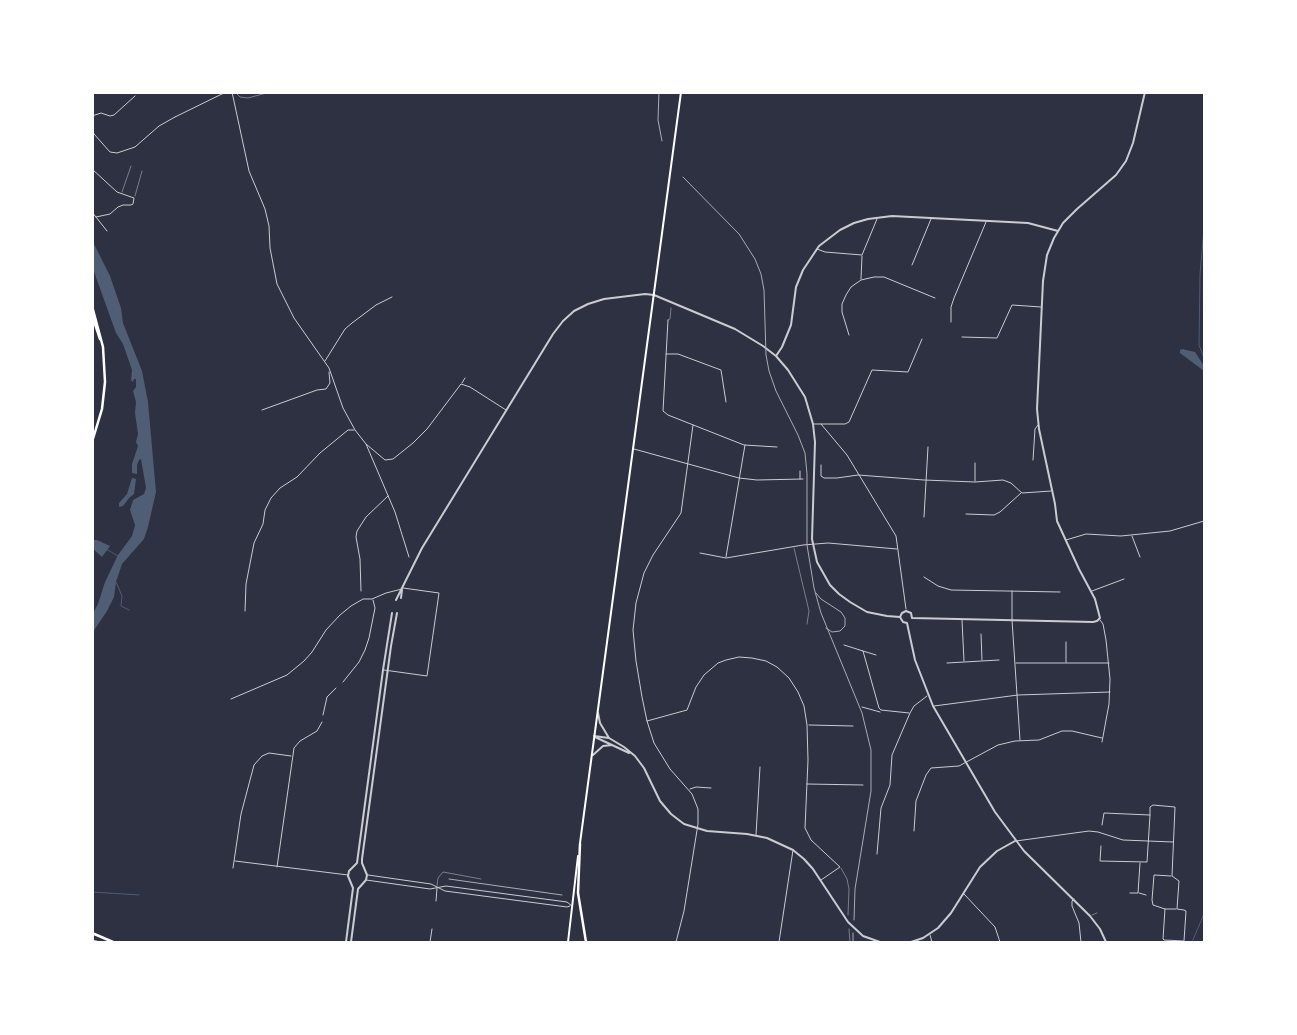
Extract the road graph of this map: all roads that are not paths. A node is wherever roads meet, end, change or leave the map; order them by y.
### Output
1 (226, 92) edge
2 (233, 92) edge
3 (270, 92) edge
4 (681, 92) edge
5 (1145, 92) edge
6 (135, 96) dead end
7 (92, 116) edge
8 (92, 130) edge
9 (131, 166) dead end
10 (92, 169) edge
11 (142, 171) dead end
12 (122, 194) junction
13 (134, 198) junction
14 (92, 212) edge
15 (878, 217) junction
16 (96, 218) junction
17 (932, 218) junction
18 (987, 221) junction
19 (107, 231) dead end
20 (1058, 231) junction
21 (816, 249) junction
22 (862, 255) junction
23 (912, 265) dead end
24 (861, 280) junction
25 (654, 295) junction
26 (392, 297) dead end
27 (935, 298) dead end
28 (92, 306) edge
29 (1042, 307) junction
30 (672, 308) dead end
31 (92, 315) edge
32 (668, 320) joint
33 (951, 322) dead end
34 (92, 331) edge
35 (849, 335) dead end
36 (962, 337) dead end
37 (922, 338) dead end
38 (104, 347) junction
39 (666, 354) junction
40 (92, 356) edge
41 (776, 356) junction
42 (324, 362) junction
43 (92, 365) edge
44 (329, 368) junction
45 (465, 378) dead end
46 (462, 384) junction
47 (92, 386) edge
48 (726, 402) dead end
49 (262, 410) dead end
50 (506, 410) junction
51 (813, 424) junction
52 (821, 424) junction
53 (693, 425) junction
54 (1038, 425) junction
55 (355, 430) junction
56 (92, 442) edge
57 (366, 444) junction
58 (745, 445) junction
59 (777, 447) dead end
60 (928, 447) dead end
61 (633, 449) junction
62 (1033, 460) dead end
63 (975, 463) dead end
64 (689, 464) junction
65 (821, 466) dead end
66 (800, 471) dead end
67 (858, 475) junction
68 (739, 478) junction
69 (926, 480) junction
70 (975, 482) junction
71 (1051, 491) junction
72 (1022, 493) junction
73 (389, 496) junction
74 (966, 514) dead end
75 (924, 518) dead end
76 (1204, 521) edge
77 (1132, 535) junction
78 (1065, 540) junction
79 (793, 546) junction
80 (898, 549) junction
81 (700, 553) dead end
82 (409, 556) dead end
83 (1140, 557) dead end
84 (726, 558) junction
85 (924, 577) dead end
86 (1124, 579) dead end
87 (403, 589) junction
88 (361, 591) dead end
89 (1092, 591) junction
90 (1012, 592) junction
91 (1060, 592) dead end
92 (401, 598) dead end
93 (372, 599) junction
94 (396, 600) dead end
95 (244, 611) dead end
96 (906, 611) junction
97 (397, 613) dead end
98 (392, 614) dead end
99 (900, 617) junction
100 (912, 618) junction
101 (962, 619) junction
102 (1100, 619) junction
103 (1012, 620) junction
104 (907, 623) junction
105 (807, 624) dead end
106 (981, 634) dead end
107 (1066, 642) dead end
108 (844, 644) dead end
109 (863, 651) junction
110 (876, 656) dead end
111 (999, 660) dead end
112 (982, 661) junction
113 (964, 662) junction
114 (947, 663) dead end
115 (1015, 663) junction
116 (1066, 663) junction
117 (1109, 663) junction
118 (383, 670) junction
119 (387, 671) junction
120 (344, 682) dead end
121 (336, 688) dead end
122 (1110, 692) junction
123 (1018, 695) junction
124 (928, 696) junction
125 (231, 699) dead end
126 (933, 706) junction
127 (862, 707) dead end
128 (880, 712) dead end
129 (598, 713) junction
130 (910, 713) junction
131 (323, 715) dead end
132 (647, 721) junction
133 (322, 722) dead end
134 (808, 724) junction
135 (853, 726) dead end
136 (594, 736) junction
137 (609, 738) junction
138 (1102, 738) junction
139 (1020, 741) junction
140 (1102, 742) dead end
141 (614, 746) junction
142 (632, 754) junction
143 (292, 756) junction
144 (591, 756) junction
145 (965, 763) junction
146 (760, 767) dead end
147 (807, 784) junction
148 (863, 785) dead end
149 (711, 788) dead end
150 (689, 790) junction
151 (1150, 815) junction
152 (1102, 825) dead end
153 (697, 829) junction
154 (914, 831) dead end
155 (756, 836) junction
156 (1015, 841) junction
157 (1148, 841) junction
158 (1174, 842) junction
159 (580, 844) junction
160 (1101, 846) dead end
161 (793, 850) junction
162 (877, 854) dead end
163 (234, 861) junction
164 (1140, 862) junction
165 (277, 867) junction
166 (355, 867) junction
167 (363, 867) junction
168 (840, 867) junction
169 (233, 868) dead end
170 (348, 875) junction
171 (367, 875) junction
172 (1172, 876) junction
173 (481, 878) dead end
174 (366, 880) junction
175 (821, 880) junction
176 (360, 884) junction
177 (823, 884) junction
178 (352, 885) junction
179 (819, 886) dead end
180 (437, 888) junction
181 (963, 893) junction
182 (1130, 893) dead end
183 (1138, 893) junction
184 (1146, 895) dead end
185 (1074, 899) junction
186 (436, 901) dead end
187 (572, 906) junction
188 (1165, 909) junction
189 (1177, 909) junction
190 (1097, 913) dead end
191 (848, 915) dead end
192 (1090, 916) junction
193 (432, 929) dead end
194 (849, 930) dead end
195 (92, 933) edge
196 (930, 935) junction
197 (92, 941) edge
198 (97, 942) edge
199 (113, 942) edge
200 (346, 942) edge
201 (351, 942) edge
202 (430, 942) edge
203 (568, 942) edge
204 (586, 942) edge
205 (676, 942) edge
206 (779, 942) edge
207 (850, 942) edge
208 (880, 942) edge
209 (911, 942) edge
210 (932, 942) edge
211 (1000, 942) edge
212 (1081, 942) edge
213 (1106, 942) edge

1 - 8 street
2 - 3 lane
2 - 42 street
4 - 25 main road
5 - 20 street
6 - 7 street
9 - 12 lane
10 - 12 street
11 - 13 lane
12 - 13 street
13 - 16 street
14 - 16 street
15 - 17 street
15 - 21 street
15 - 22 street
16 - 19 street
17 - 18 street
17 - 23 street
18 - 20 street
18 - 33 street
20 - 29 street
21 - 22 street
21 - 41 street
22 - 24 street
24 - 27 street
24 - 35 street
25 - 41 street
25 - 50 street
25 - 61 main road
26 - 42 street
28 - 38 highway
29 - 36 street
29 - 54 street
30 - 32 lane
31 - 38 highway
32 - 39 street
34 - 40 highway
37 - 52 street
38 - 56 highway
39 - 48 street
39 - 53 street
41 - 51 street
42 - 44 street
43 - 47 highway
44 - 49 street
44 - 55 street
45 - 46 street
46 - 50 street
46 - 57 street
50 - 87 street
51 - 52 street
51 - 99 street
52 - 67 street
53 - 58 street
53 - 64 street
54 - 62 street
54 - 71 street
55 - 57 street
55 - 95 street
57 - 73 street
58 - 59 street
58 - 68 street
60 - 69 street
61 - 64 street
61 - 129 main road
63 - 70 street
64 - 68 street
64 - 132 street
65 - 67 street
66 - 68 street
67 - 69 street
67 - 80 street
68 - 84 street
69 - 70 street
69 - 75 street
70 - 72 street
71 - 72 street
71 - 78 street
72 - 74 street
73 - 82 street
73 - 88 street
76 - 77 street
77 - 78 street
77 - 83 street
78 - 89 street
79 - 80 street
79 - 84 street
79 - 105 lane
80 - 96 street
81 - 84 street
85 - 90 street
86 - 89 street
87 - 92 street
87 - 93 street
87 - 94 street
87 - 119 street
89 - 102 street
90 - 91 street
90 - 103 street
93 - 120 street
93 - 125 street
96 - 99 street
96 - 100 street
97 - 119 street
98 - 118 street
99 - 104 street
100 - 101 street
100 - 104 street
101 - 103 street
101 - 113 street
102 - 103 street
102 - 117 street
103 - 115 street
104 - 124 street
106 - 112 street
107 - 116 street
108 - 109 street
109 - 110 street
109 - 130 street
111 - 112 street
112 - 113 street
113 - 114 street
115 - 116 street
115 - 123 street
116 - 117 street
117 - 122 street
118 - 119 street
118 - 166 street
119 - 167 street
121 - 131 street
122 - 123 street
122 - 138 street
123 - 126 street
123 - 139 street
124 - 126 street
124 - 130 street
126 - 145 street
127 - 128 street
129 - 136 main road
129 - 137 street
130 - 162 street
132 - 134 street
132 - 150 street
133 - 143 street
134 - 135 street
134 - 147 street
136 - 137 street
136 - 141 street
136 - 144 main road
137 - 142 street
138 - 139 street
138 - 140 street
139 - 145 street
141 - 142 street
141 - 144 street
142 - 153 street
143 - 163 street
143 - 165 street
144 - 159 main road
145 - 154 street
145 - 156 street
146 - 155 street
147 - 148 street
147 - 168 street
149 - 150 street
150 - 153 street
151 - 152 street
151 - 157 street
151 - 158 street
153 - 155 street
153 - 205 street
155 - 161 street
156 - 157 street
156 - 181 street
156 - 185 street
157 - 158 street
157 - 164 street
158 - 172 street
159 - 187 main road
159 - 204 highway
160 - 164 street
161 - 175 street
161 - 206 street
163 - 165 street
163 - 169 street
164 - 183 street
165 - 170 street
166 - 167 street
166 - 170 street
167 - 171 street
168 - 175 street
168 - 191 lane
170 - 178 street
171 - 174 street
171 - 180 street
172 - 188 street
172 - 189 street
173 - 180 lane
174 - 176 street
174 - 180 street
175 - 177 street
176 - 178 street
176 - 201 street
177 - 179 lane
177 - 208 street
178 - 200 street
180 - 186 street
180 - 187 street
180 - 187 street
181 - 196 street
181 - 211 street
182 - 183 street
183 - 184 street
185 - 192 street
185 - 212 street
187 - 203 main road
188 - 189 street
188 - 189 street
190 - 192 lane
192 - 213 street
193 - 202 street
194 - 207 lane
195 - 199 highway
196 - 209 street
196 - 210 street
197 - 198 highway

